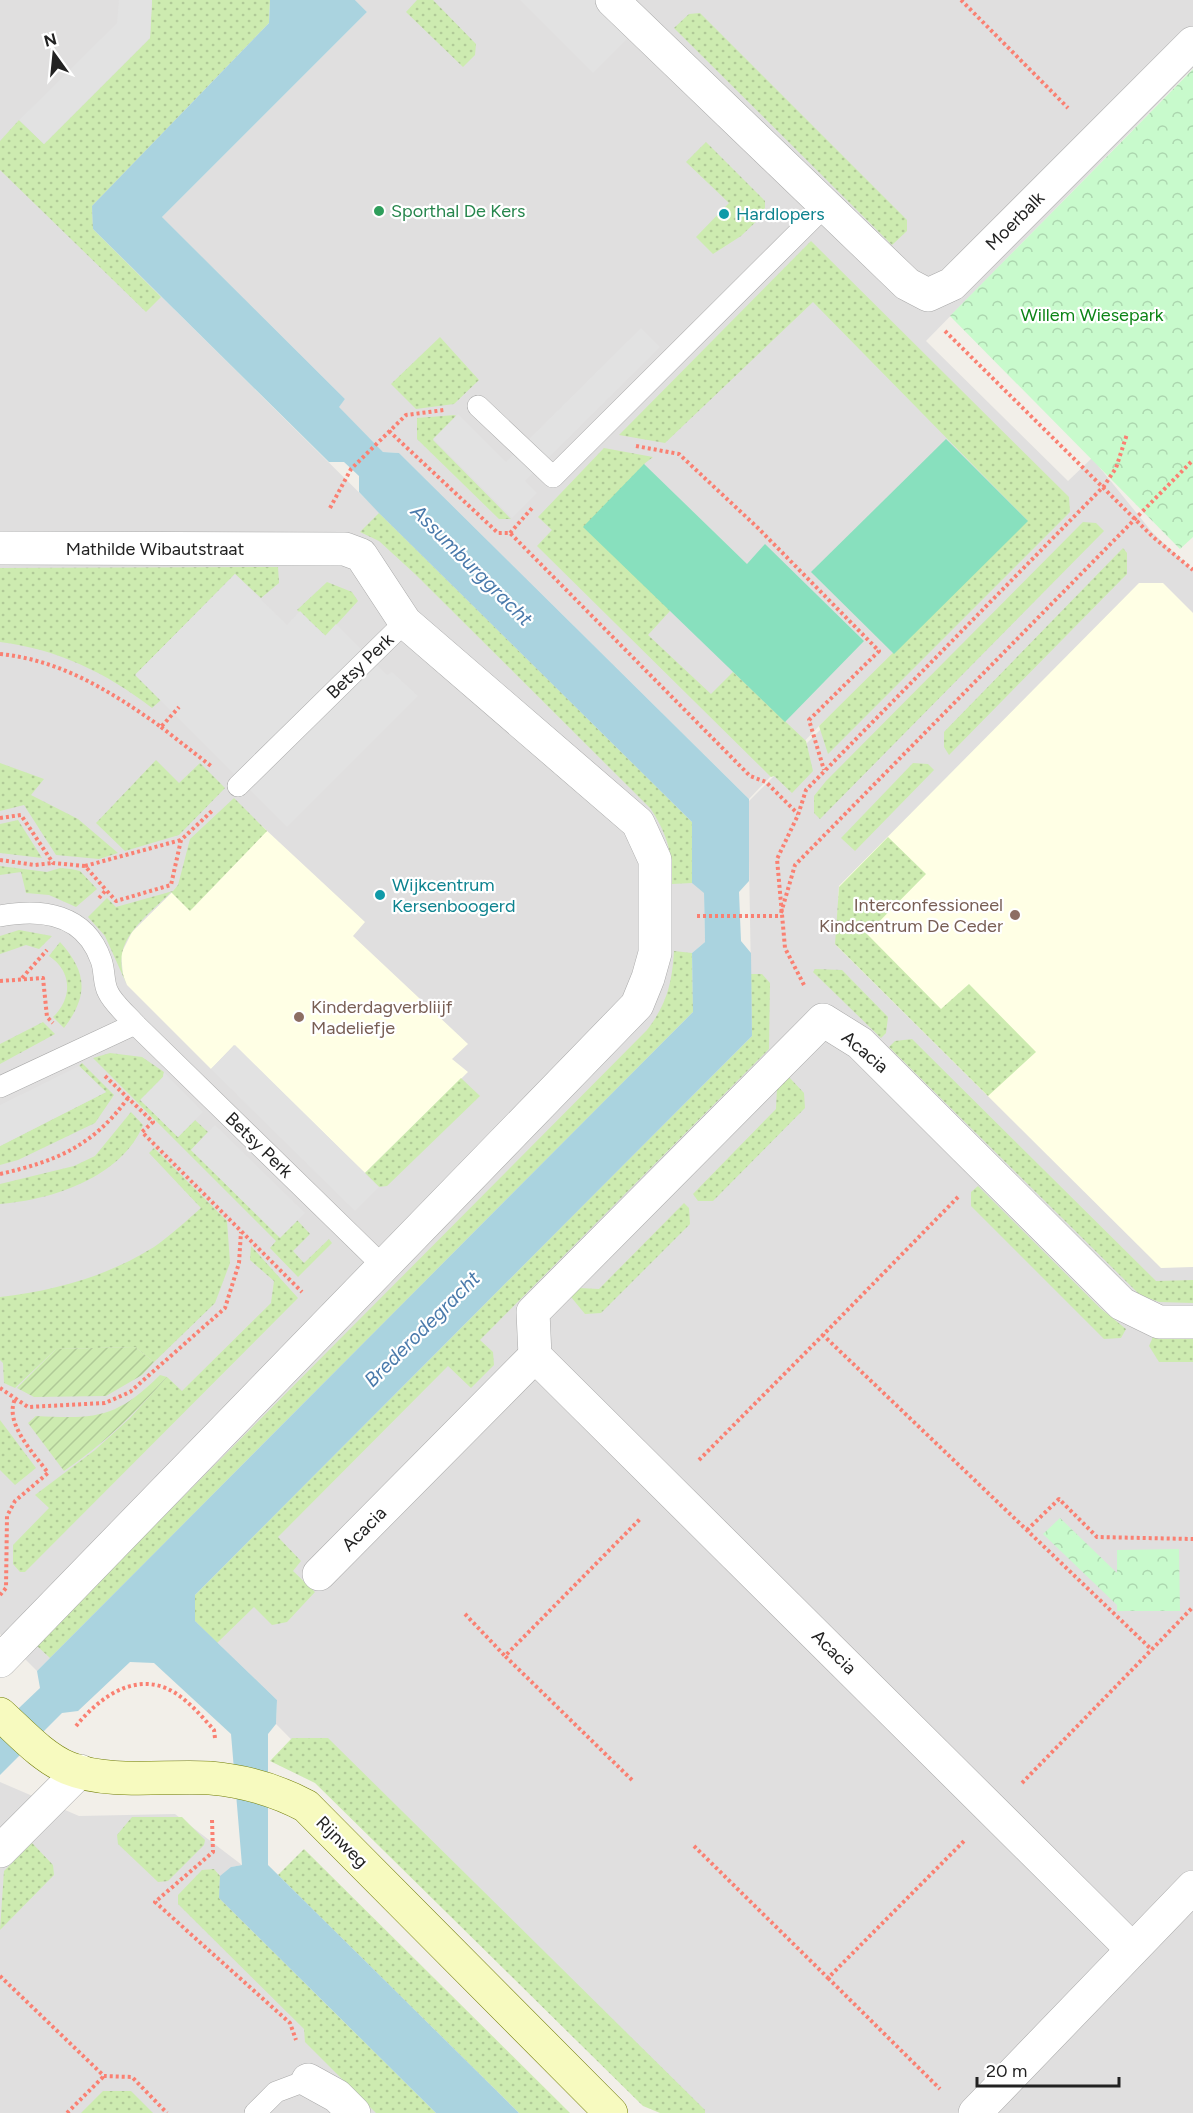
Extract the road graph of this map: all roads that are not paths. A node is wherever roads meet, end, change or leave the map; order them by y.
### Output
1 (612, 0) edge
2 (1193, 43) edge
3 (825, 206) junction
4 (478, 406) road end
5 (0, 548) edge
6 (405, 622) junction
7 (237, 786) road end
8 (0, 916) edge
9 (135, 1024) junction
10 (0, 1087) edge
11 (383, 1266) junction
12 (1193, 1322) edge
13 (535, 1356) junction
14 (319, 1574) dead end
15 (0, 1661) edge
16 (0, 1714) edge
17 (80, 1771) junction
18 (0, 1851) edge
19 (1193, 1887) edge
20 (1132, 1948) junction
21 (308, 2080) joint
22 (255, 2113) edge
23 (354, 2113) edge
24 (611, 2113) edge
25 (975, 2113) edge

1 - 3 street
2 - 3 street, Moerbalk
3 - 4 lane
5 - 6 street, Mathilde Wibautstraat
6 - 7 lane, Betsy Perk
6 - 11 street
8 - 9 lane, Betsy Perk
9 - 10 lane
9 - 11 lane, Betsy Perk
11 - 15 street
12 - 13 street, Acacia
13 - 14 street, Acacia
13 - 20 street, Acacia
16 - 17 street, Rijnweg
17 - 18 street
17 - 24 street, Rijnweg
19 - 20 street
20 - 25 street
21 - 22 lane
21 - 23 street

